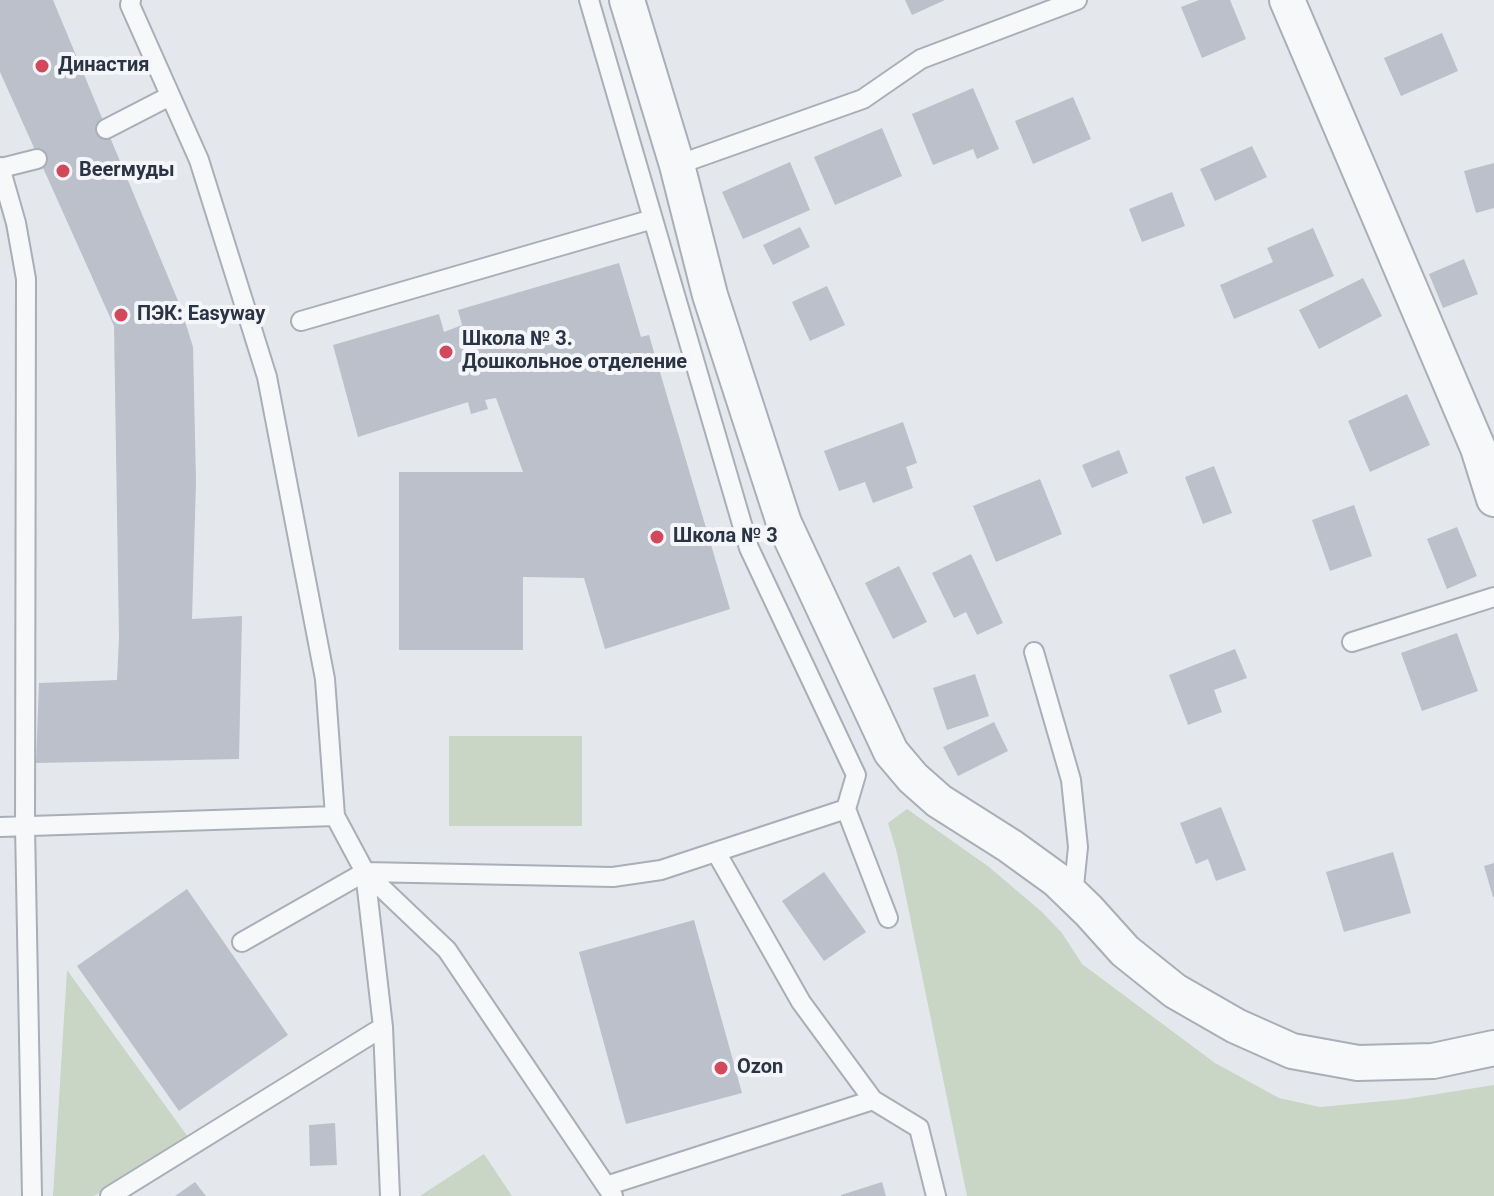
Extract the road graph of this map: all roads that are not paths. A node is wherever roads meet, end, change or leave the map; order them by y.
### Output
1 (131, 0) edge
2 (589, 0) edge
3 (627, 0) edge
4 (1077, 0) edge
5 (1287, 0) edge
6 (170, 96) junction
7 (106, 129) dead end
8 (37, 159) dead end
9 (677, 165) junction
10 (0, 168) edge
11 (653, 219) junction
12 (301, 321) dead end
13 (1494, 499) edge
14 (1494, 597) edge
15 (1352, 642) dead end
16 (1034, 652) dead end
17 (846, 809) junction
18 (335, 816) junction
19 (25, 826) junction
20 (0, 827) edge
21 (716, 852) junction
22 (365, 872) junction
23 (1073, 896) junction
24 (888, 918) dead end
25 (242, 942) dead end
26 (383, 1027) junction
27 (1494, 1048) edge
28 (873, 1100) junction
29 (610, 1191) edge
30 (384, 1193) edge
31 (32, 1196) edge
32 (110, 1196) edge
33 (936, 1196) edge

1 - 6 lane
2 - 11 lane
3 - 9 street
4 - 9 lane
5 - 13 street
6 - 7 lane
6 - 18 lane
8 - 10 lane
9 - 23 street
10 - 19 lane
11 - 12 lane
11 - 17 lane
14 - 15 lane
16 - 23 lane
17 - 21 lane
17 - 24 lane
18 - 19 lane
18 - 22 lane
19 - 20 lane
19 - 31 lane
21 - 22 lane
21 - 28 lane
22 - 25 lane
22 - 26 lane
22 - 29 lane
23 - 27 street
26 - 30 lane
26 - 32 lane
28 - 29 lane
28 - 33 lane

